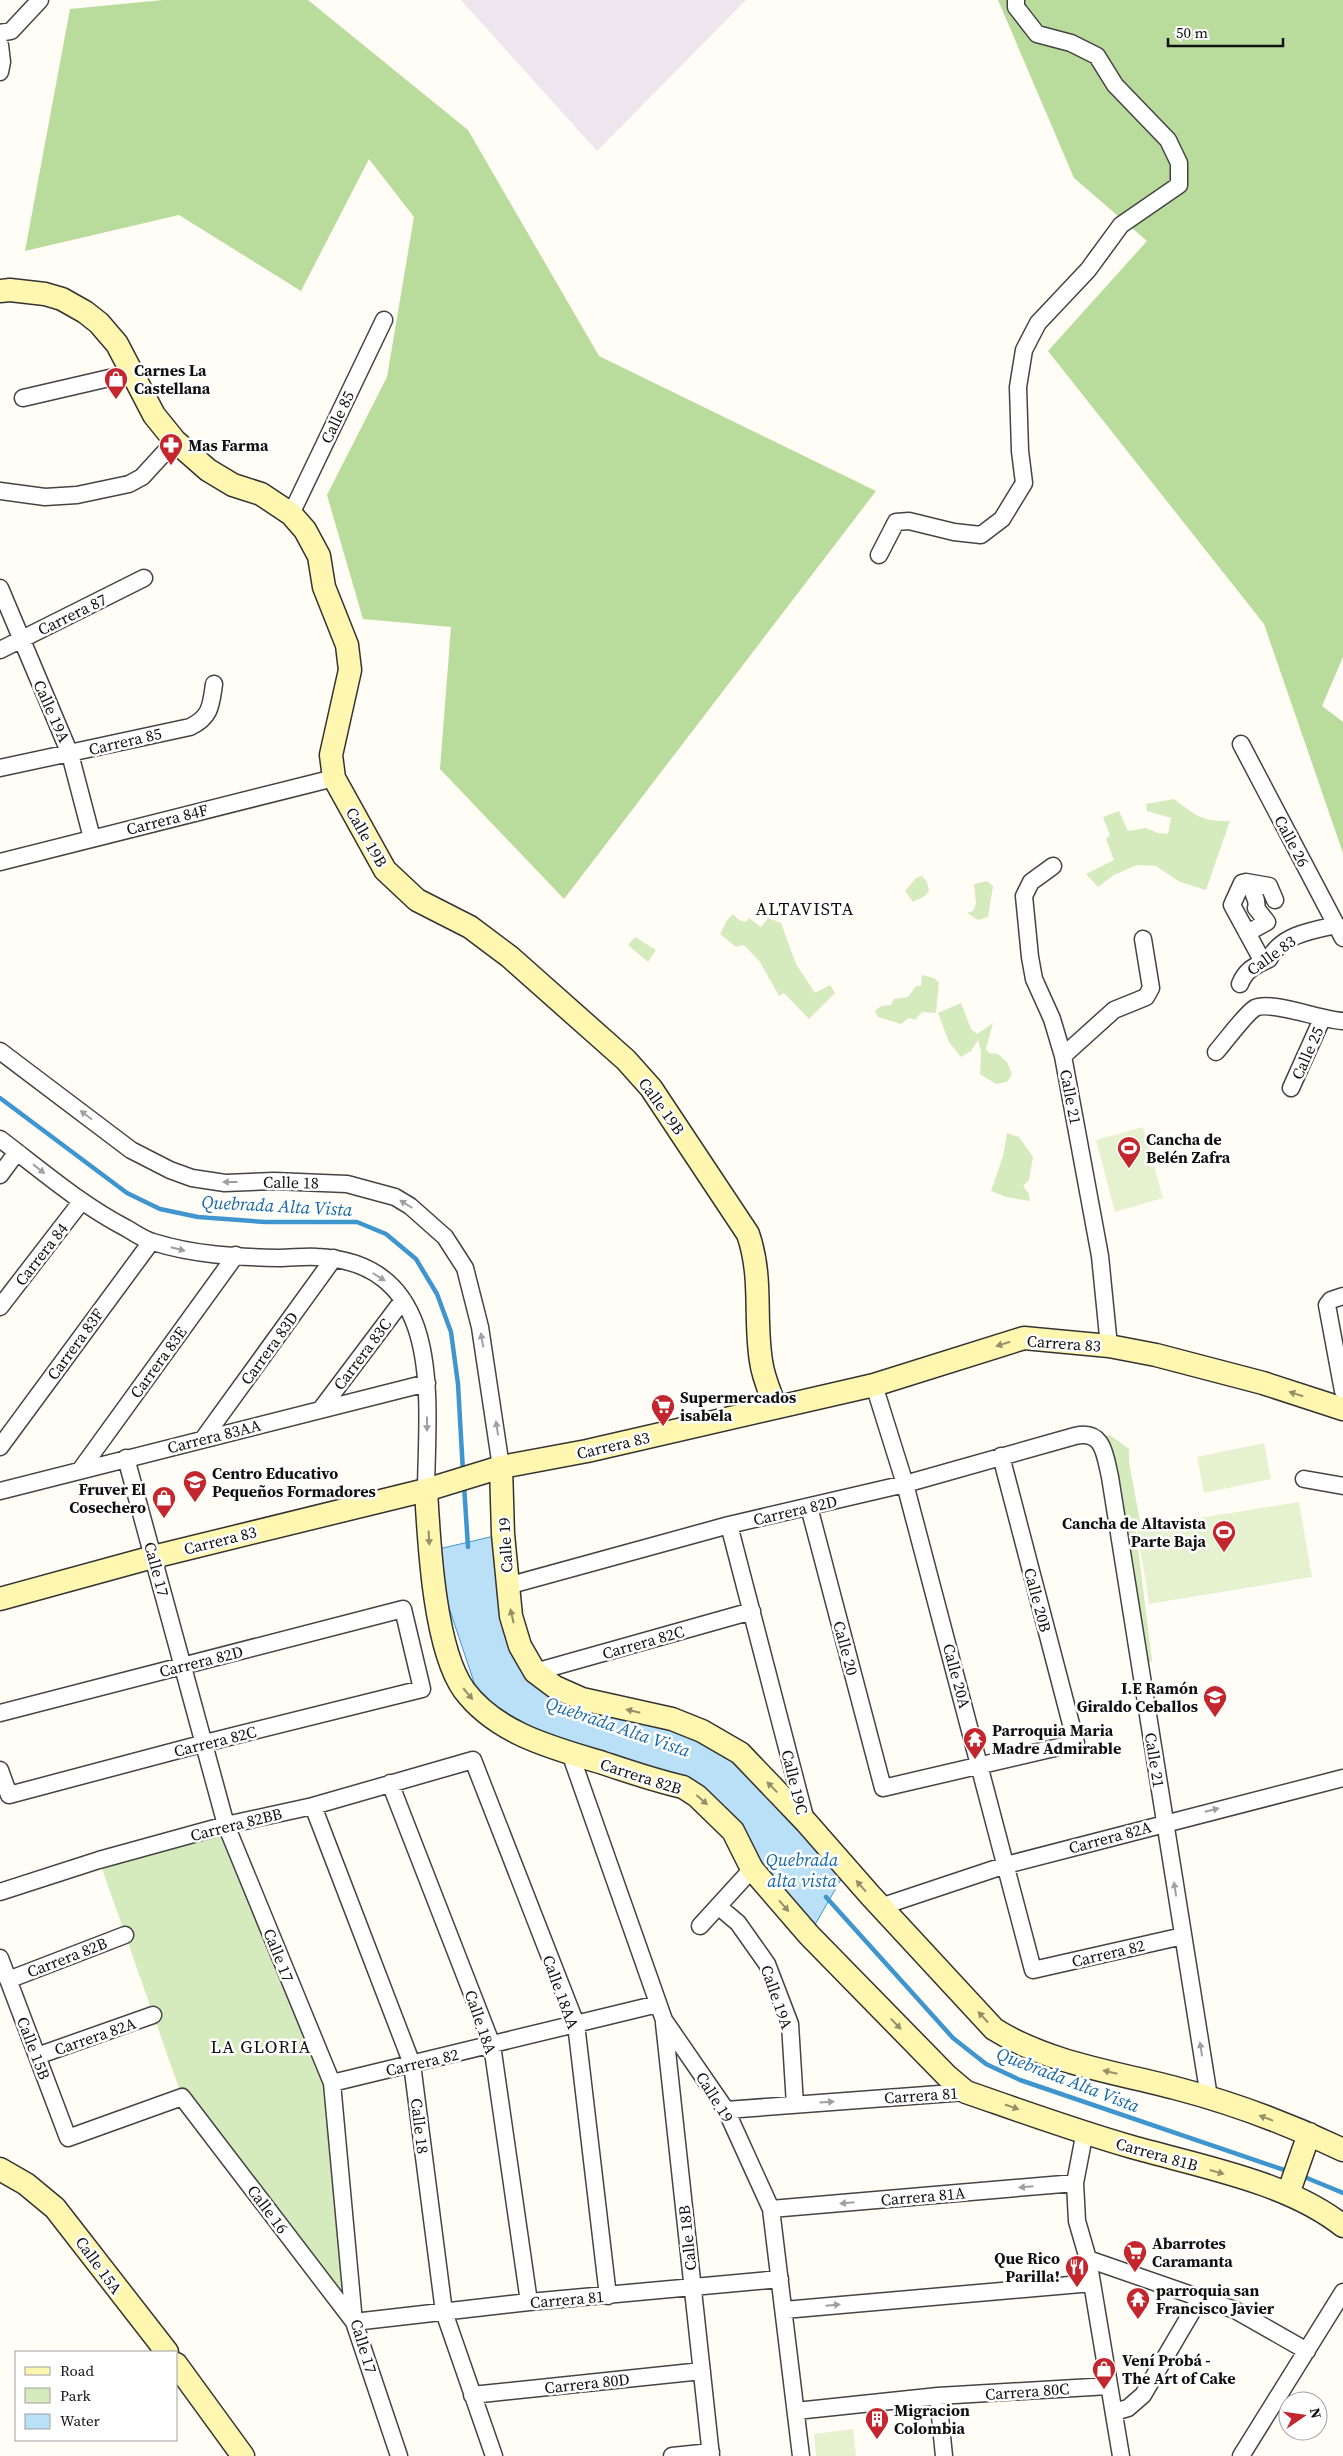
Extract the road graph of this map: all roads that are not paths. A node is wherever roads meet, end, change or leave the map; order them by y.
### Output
1 (40, 0) edge
2 (1016, 0) edge
3 (0, 33) edge
4 (0, 45) edge
5 (0, 72) edge
6 (0, 291) edge
7 (384, 320) dead end
8 (131, 373) junction
9 (23, 398) dead end
10 (175, 441) junction
11 (0, 490) edge
12 (291, 514) junction
13 (880, 555) dead end
14 (144, 578) dead end
15 (0, 588) edge
16 (20, 640) junction
17 (0, 650) edge
18 (214, 684) dead end
19 (1241, 744) dead end
20 (70, 754) junction
21 (0, 768) edge
22 (334, 778) junction
23 (92, 838) junction
24 (0, 862) edge
25 (1054, 866) dead end
26 (1252, 884) junction
27 (1275, 900) dead end
28 (1244, 926) junction
29 (1340, 931) edge
30 (1143, 940) dead end
31 (1263, 962) junction
32 (1240, 984) dead end
33 (1322, 1019) junction
34 (1343, 1021) edge
35 (0, 1051) edge
36 (1216, 1052) dead end
37 (1063, 1056) junction
38 (1291, 1088) dead end
39 (0, 1139) edge
40 (17, 1152) junction
41 (0, 1175) edge
42 (81, 1202) junction
43 (151, 1242) junction
44 (236, 1255) junction
45 (334, 1258) junction
46 (1343, 1296) edge
47 (403, 1300) junction
48 (0, 1307) edge
49 (1110, 1346) junction
50 (427, 1382) junction
51 (874, 1385) junction
52 (490, 1388) joint
53 (1343, 1391) edge
54 (775, 1406) junction
55 (321, 1409) junction
56 (1343, 1409) edge
57 (1083, 1434) joint
58 (203, 1438) junction
59 (0, 1447) edge
60 (1001, 1456) junction
61 (126, 1458) junction
62 (501, 1467) junction
63 (81, 1469) junction
64 (1304, 1479) dead end
65 (905, 1484) junction
66 (1343, 1486) edge
67 (436, 1487) junction
68 (0, 1491) edge
69 (809, 1507) junction
70 (730, 1526) junction
71 (153, 1557) junction
72 (506, 1586) junction
73 (0, 1599) edge
74 (752, 1611) junction
75 (183, 1665) junction
76 (535, 1672) junction
77 (422, 1689) joint
78 (0, 1713) edge
79 (205, 1743) junction
80 (570, 1753) junction
81 (472, 1760) joint
82 (981, 1766) junction
83 (0, 1770) edge
84 (1343, 1778) edge
85 (390, 1783) junction
86 (313, 1806) junction
87 (806, 1822) junction
88 (1165, 1822) junction
89 (226, 1825) junction
90 (1006, 1865) junction
91 (752, 1870) junction
92 (0, 1892) edge
93 (718, 1906) junction
94 (880, 1907) junction
95 (700, 1926) dead end
96 (125, 1935) dead end
97 (1183, 1936) junction
98 (0, 1958) edge
99 (1033, 1970) joint
100 (8, 1980) junction
101 (658, 2004) junction
102 (153, 2015) dead end
103 (664, 2020) junction
104 (576, 2024) junction
105 (492, 2045) junction
106 (37, 2056) junction
107 (412, 2064) junction
108 (332, 2083) junction
109 (966, 2092) junction
110 (182, 2097) joint
111 (1209, 2097) junction
112 (795, 2105) junction
113 (726, 2110) junction
114 (1085, 2131) junction
115 (1303, 2135) junction
116 (1343, 2150) edge
117 (0, 2170) edge
118 (1075, 2183) junction
119 (1285, 2188) junction
120 (771, 2209) junction
121 (1343, 2226) edge
122 (1088, 2259) junction
123 (780, 2279) junction
124 (1092, 2283) junction
125 (693, 2288) junction
126 (1343, 2292) edge
127 (608, 2296) junction
128 (1200, 2298) junction
129 (528, 2302) junction
130 (784, 2310) junction
131 (444, 2312) junction
132 (354, 2322) junction
133 (166, 2351) edge
134 (1307, 2351) junction
135 (178, 2367) edge
136 (702, 2370) junction
137 (1109, 2386) junction
138 (472, 2395) junction
139 (938, 2396) junction
140 (796, 2411) junction
141 (1114, 2412) junction
142 (711, 2454) edge
143 (243, 2456) edge
144 (399, 2456) edge
145 (494, 2456) edge
146 (672, 2456) edge
147 (801, 2456) edge
148 (944, 2456) edge
149 (1121, 2456) edge
150 (1241, 2456) edge

1 - 3 street
2 - 13 street
4 - 5 street
6 - 8 street, Calle 19B
7 - 12 street, Calle 85
8 - 9 street
8 - 10 street, Calle 19B
10 - 11 street
10 - 12 street, Calle 19B
12 - 22 street, Calle 19B
14 - 16 street, Carrera 87
15 - 16 street, Calle 19A
16 - 17 street, Carrera 87
16 - 20 street, Calle 19A
18 - 20 street, Carrera 85
19 - 29 street, Calle 26
20 - 21 street, Carrera 85
20 - 23 street, Calle 19A
22 - 23 street, Carrera 84F
22 - 54 street, Calle 19B
23 - 24 street, Carrera 84F
25 - 37 street, Calle 21
26 - 27 street
26 - 28 street
26 - 28 street
28 - 31 street
29 - 31 street, Calle 83
30 - 37 street
31 - 32 street, Calle 83
33 - 34 street
33 - 36 street
33 - 38 street, Calle 25
52 -> 35 street, Calle 18
37 - 49 street, Calle 21
39 - 40 street
40 - 41 street
40 -> 42 street
42 - 43 street
42 - 48 street, Carrera 84
43 -> 44 street
43 - 59 street, Carrera 83F
44 - 45 street
44 - 63 street, Carrera 83E
45 -> 47 street
45 - 58 street, Carrera 83D
46 - 53 street
47 - 50 street
47 - 55 street, Carrera 83C
49 -> 51 street, Carrera 83
56 -> 49 street, Carrera 83
50 - 55 street, Carrera 83AA
50 -> 67 street
51 - 54 street, Carrera 83
51 - 65 street, Calle 20A
62 -> 52 street, Calle 19
54 - 62 street, Carrera 83
55 - 58 street, Carrera 83AA
57 - 60 street, Carrera 82D
57 - 88 street, Calle 21
58 - 61 street, Carrera 83AA
60 - 65 street, Carrera 82D
60 - 82 street, Calle 20B
61 - 63 street, Carrera 83AA
61 - 71 street, Calle 17
62 - 67 street, Carrera 83
62 - 72 street, Calle 19
63 - 68 street, Carrera 83AA
64 - 66 street
65 - 69 street, Carrera 82D
65 - 82 street, Calle 20A
67 - 71 street, Carrera 83
67 -> 80 street, Carrera 82B
69 - 70 street, Carrera 82D
69 - 82 street, Calle 20
70 - 72 street, Carrera 82D
70 - 74 street, Calle 19C
71 - 73 street, Carrera 83
71 - 75 street, Calle 17
76 -> 72 street, Calle 19
74 - 76 street, Carrera 82C
74 - 87 street, Calle 19C
75 - 77 street, Carrera 82D
75 - 78 street, Carrera 82D
75 - 79 street, Calle 17
87 -> 76 street, Calle 19
77 - 79 street, Carrera 82C
79 - 83 street, Carrera 82C
79 - 89 street, Calle 17
80 -> 91 street, Carrera 82B
80 - 101 street, Calle 19
81 - 85 street, Carrera 82BB
81 - 104 street, Calle 18AA
82 - 90 street, Calle 20A
88 -> 84 street, Carrera 82A
85 - 86 street, Carrera 82BB
85 - 105 street, Calle 18A
86 - 89 street, Carrera 82BB
86 - 107 street, Calle 18
94 -> 87 street, Calle 19C
88 - 90 street, Carrera 82A
97 -> 88 street, Calle 21
89 - 92 street, Carrera 82BB
89 - 108 street, Calle 17
90 - 94 street, Carrera 82A
90 - 99 street, Calle 20A
91 - 93 street
91 -> 109 street
93 - 95 street
93 - 112 street, Calle 19A
111 -> 94 street, Calle 19C
96 - 100 street, Carrera 82B
97 - 99 street, Carrera 82
111 -> 97 street, Calle 21
98 - 100 street, Calle 15B
100 - 106 street, Calle 15B
101 - 103 street, Calle 19
101 - 104 street, Carrera 82
102 - 106 street, Carrera 82A
103 - 113 street, Calle 19
103 - 125 street, Calle 18B
104 - 105 street, Carrera 82
104 - 127 street, Calle 18AA
105 - 107 street, Carrera 82
105 - 129 street, Calle 18A
106 - 110 street, Calle 15B
107 - 108 street, Carrera 82
107 - 131 street, Calle 18
108 - 132 street, Calle 17
112 -> 109 street, Carrera 81
109 -> 114 street, Carrera 81B
110 - 132 street, Calle 16
115 -> 111 street
112 - 113 street, Carrera 81
113 - 120 street, Calle 19
114 - 118 street
114 -> 119 street, Carrera 81B
115 - 116 street
115 - 119 street
117 - 133 street, Calle 15A
118 -> 120 street, Carrera 81A
118 - 122 street
119 - 121 street, Carrera 81B
120 - 123 street, Calle 19
122 - 124 street
122 - 128 street
123 - 125 street, Carrera 81
123 - 130 street, Calle 19
130 -> 124 street
124 - 137 street
125 - 127 street, Carrera 81
125 - 136 street, Calle 18B
126 - 134 street
127 - 129 street, Carrera 81
128 - 134 street
128 - 141 street
129 - 131 street, Carrera 81
130 - 140 street, Calle 19
131 - 132 street, Carrera 81
131 - 138 street, Calle 18
132 - 144 street, Calle 17
134 - 150 street
135 - 143 street
136 - 138 street, Carrera 80D
136 - 142 street, Calle 18B
137 - 139 street, Carrera 80C
137 - 141 street
138 - 145 street, Calle 18
139 - 140 street, Carrera 80C
139 - 148 street
140 - 147 street, Calle 19
141 - 149 street
142 - 146 street

